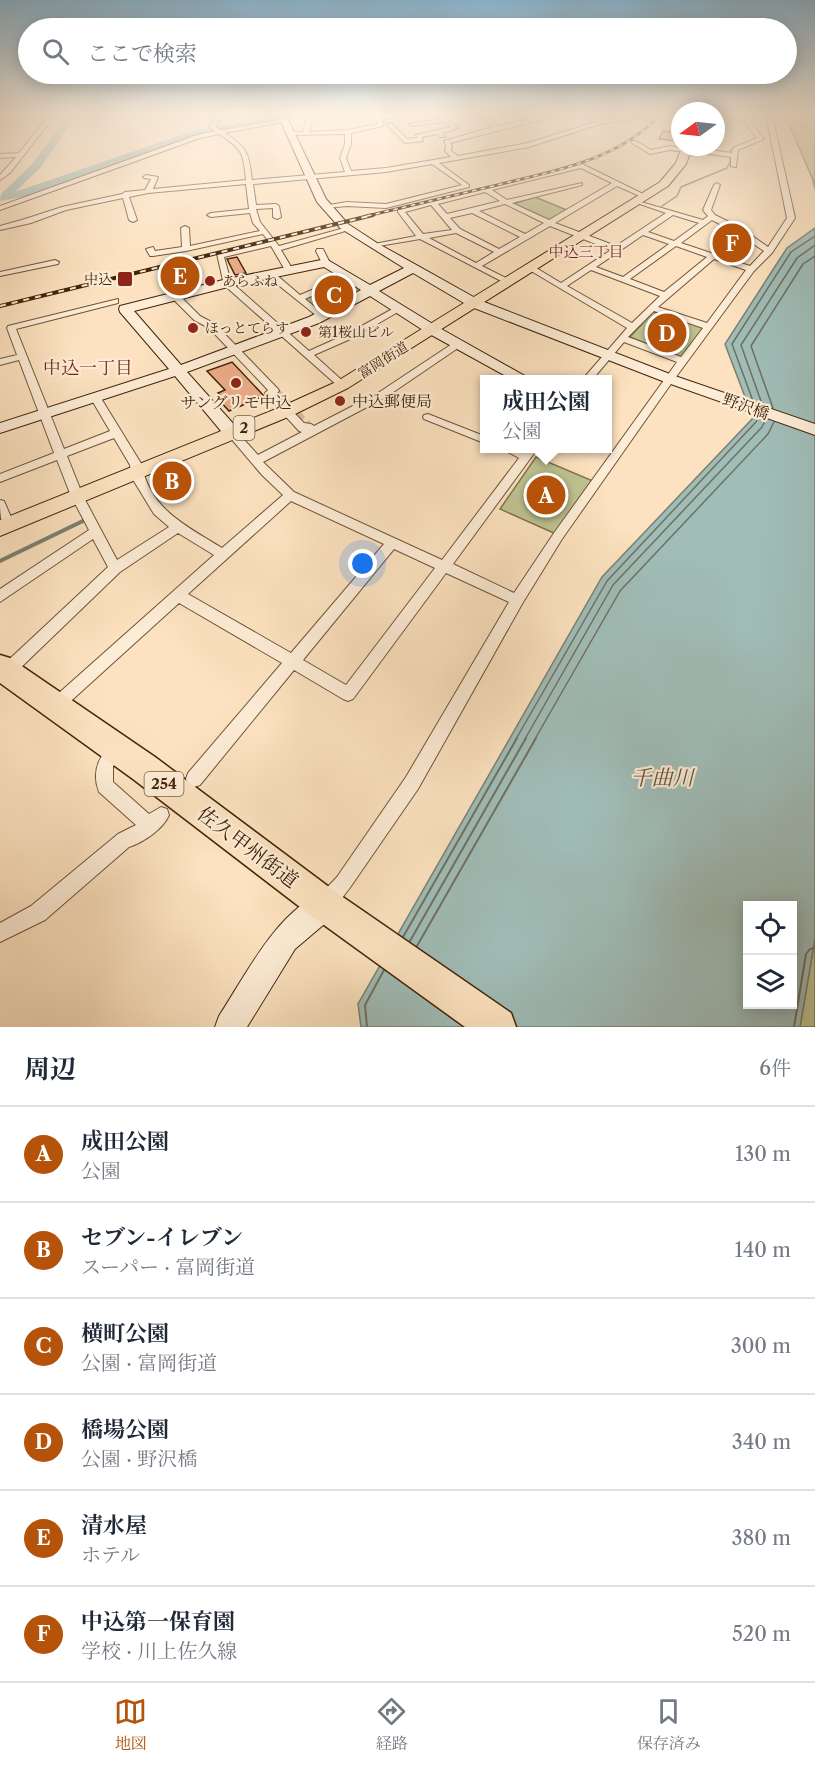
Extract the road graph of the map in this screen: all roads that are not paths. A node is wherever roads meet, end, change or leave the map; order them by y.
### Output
1 (14, 163) edge
2 (123, 163) edge
3 (247, 163) edge
4 (303, 163) edge
5 (345, 163) edge
6 (426, 163) edge
7 (434, 163) edge
8 (679, 163) edge
9 (733, 163) edge
10 (779, 163) edge
11 (734, 166) dead end
12 (349, 173) junction
13 (559, 173) junction
14 (146, 177) dead end
15 (309, 177) junction
16 (0, 178) edge
17 (249, 181) junction
18 (617, 183) junction
19 (580, 184) junction
20 (717, 185) dead end
21 (486, 190) junction
22 (148, 191) junction
23 (444, 191) junction
24 (125, 194) junction
25 (599, 194) junction
26 (640, 198) junction
27 (449, 199) junction
28 (505, 202) junction
29 (433, 203) junction
30 (326, 206) junction
31 (0, 208) edge
32 (253, 209) junction
33 (474, 211) junction
34 (672, 212) junction
35 (211, 215) dead end
36 (277, 217) dead end
37 (445, 217) junction
38 (712, 217) junction
39 (134, 220) dead end
40 (703, 222) junction
41 (549, 223) junction
42 (0, 228) edge
43 (185, 228) dead end
44 (348, 229) junction
45 (457, 231) junction
46 (264, 232) junction
47 (641, 232) junction
48 (581, 235) junction
49 (421, 237) junction
50 (526, 237) junction
51 (675, 243) junction
52 (373, 245) junction
53 (275, 246) junction
54 (150, 249) dead end
55 (186, 249) junction
56 (616, 249) junction
57 (320, 251) dead end
58 (769, 251) junction
59 (500, 252) junction
60 (713, 256) junction
61 (55, 262) dead end
62 (326, 263) junction
63 (476, 266) junction
64 (589, 267) junction
65 (412, 268) junction
66 (530, 268) junction
67 (751, 269) junction
68 (289, 270) junction
69 (0, 274) edge
70 (270, 274) junction
71 (348, 278) junction
72 (624, 280) junction
73 (507, 282) junction
74 (227, 283) junction
75 (562, 286) junction
76 (369, 291) junction
77 (664, 295) junction
78 (175, 296) junction
79 (299, 298) junction
80 (474, 303) junction
81 (120, 305) junction
82 (652, 308) junction
83 (399, 309) junction
84 (322, 317) junction
85 (632, 327) junction
86 (710, 327) junction
87 (6, 329) edge
88 (431, 329) junction
89 (282, 332) junction
90 (622, 338) junction
91 (458, 344) junction
92 (235, 350) junction
93 (606, 354) junction
94 (307, 355) junction
95 (22, 356) junction
96 (683, 361) junction
97 (0, 362) edge
98 (177, 371) junction
99 (516, 375) edge
100 (590, 375) edge
101 (674, 380) junction
102 (342, 385) junction
103 (95, 397) junction
104 (287, 411) junction
105 (45, 413) junction
106 (428, 417) dead end
107 (0, 428) edge
108 (815, 430) edge
109 (313, 432) junction
110 (116, 433) junction
111 (232, 433) junction
112 (480, 438) edge
113 (530, 453) edge
114 (60, 455) junction
115 (256, 461) junction
116 (136, 472) junction
117 (0, 478) edge
118 (290, 495) junction
119 (76, 496) junction
120 (0, 504) edge
121 (4, 526) edge
122 (178, 527) junction
123 (96, 531) junction
124 (392, 543) junction
125 (222, 554) junction
126 (443, 567) junction
127 (115, 568) junction
128 (178, 595) junction
129 (0, 596) edge
130 (517, 600) junction
131 (292, 663) junction
132 (3, 669) edge
133 (56, 705) junction
134 (119, 750) junction
135 (194, 779) dead end
136 (332, 909) junction
137 (0, 933) edge
138 (230, 1027) edge
139 (497, 1027) edge

1 - 16 street
2 - 31 street
3 - 17 street
4 - 15 main road
5 - 12 street
6 - 12 street
7 - 23 street
8 - 26 main road, 2
9 - 11 street
10 - 58 street
12 - 15 street
13 - 18 street
13 - 19 street
13 - 21 street
14 - 22 street
15 - 17 street
15 - 30 main road
17 - 22 street
17 - 32 street
18 - 25 street
18 - 26 street
19 - 25 street
19 - 28 street
20 - 38 street
21 - 27 street
21 - 28 street
22 - 24 street
23 - 27 street
23 - 30 street
24 - 39 street
24 - 42 street
25 - 41 street
26 - 34 street
26 - 48 main road, 2
27 - 29 street
28 - 33 street
28 - 41 street
29 - 37 street
29 - 49 street
30 - 44 main road
32 - 35 street
32 - 36 street
32 - 46 street
33 - 37 street
33 - 50 street
34 - 40 street
34 - 47 street
37 - 45 street
38 - 40 street
38 - 58 street
40 - 51 street
41 - 48 street
41 - 50 street
43 - 55 street
44 - 52 main road
44 - 53 street
45 - 49 street
45 - 59 street
46 - 53 street
46 - 55 street
47 - 51 street
47 - 56 street
48 - 56 street
48 - 66 main road, 2
49 - 52 street
49 - 63 street
50 - 59 street
51 - 60 street
51 - 72 street
52 - 65 main road
53 - 68 street
53 - 74 street
54 - 55 street
56 - 64 street
57 - 62 street
58 - 67 street
59 - 63 street
60 - 67 street
60 - 77 street
61 - 69 street
62 - 68 main road
62 - 71 main road
63 - 73 street
64 - 72 street
64 - 75 street
65 - 76 main road
65 - 80 main road
66 - 73 main road, 2
66 - 75 street
67 - 86 street
68 - 70 main road
70 - 74 main road
70 - 79 street
71 - 76 main road
71 - 79 street
72 - 77 street
73 - 80 main road, 2
74 - 78 main road
74 - 89 street
75 - 85 street
76 - 83 main road
76 - 84 main road
77 - 82 street
78 - 81 main road
78 - 92 street
79 - 84 street
80 - 88 main road, 富岡街道 / 2
80 - 93 main road, 野沢橋
81 - 87 street
81 - 98 main road
82 - 85 street
82 - 86 street
83 - 88 main road
83 - 94 street
84 - 89 main road
85 - 90 street
86 - 96 street
87 - 95 street
88 - 91 main road
88 - 102 main road, 富岡街道 / 2
89 - 92 main road
89 - 94 street
90 - 93 street
90 - 96 street
91 - 99 main road
91 - 109 street
92 - 98 main road
92 - 104 street
93 - 100 street
93 - 101 main road, 野沢橋
94 - 102 street
95 - 97 street
95 - 105 street
96 - 101 street
98 - 103 main road
98 - 111 main road
101 - 108 main road, 野沢橋
101 - 130 street
102 - 104 main road, 富岡街道 / 2
103 - 105 main road
103 - 110 street
104 - 109 street
104 - 111 main road, 富岡街道 / 2
105 - 107 main road
105 - 114 street
106 - 112 street
109 - 115 street
110 - 114 street
110 - 116 street
111 - 115 street
111 - 116 main road, 富岡街道 / 2
113 - 126 street
114 - 117 street
114 - 119 street
115 - 118 street
116 - 119 main road, 富岡街道 / 2
116 - 122 street
118 - 124 street
118 - 125 street
119 - 121 main road, 富岡街道 / 2
119 - 123 street
120 - 121 street
122 - 125 street
122 - 127 street
123 - 127 street
123 - 129 street
124 - 126 street
124 - 131 street
125 - 128 street
126 - 130 street
126 - 131 street
127 - 132 street
128 - 131 street
128 - 133 street
130 - 136 street
131 - 135 street
132 - 133 highway, 佐久甲州街道 / 254
133 - 134 highway, 佐久甲州街道 / 254
134 - 136 highway, 佐久甲州街道 / 254
134 - 137 street
136 - 138 main road
136 - 139 highway, 佐久甲州街道 / 254

